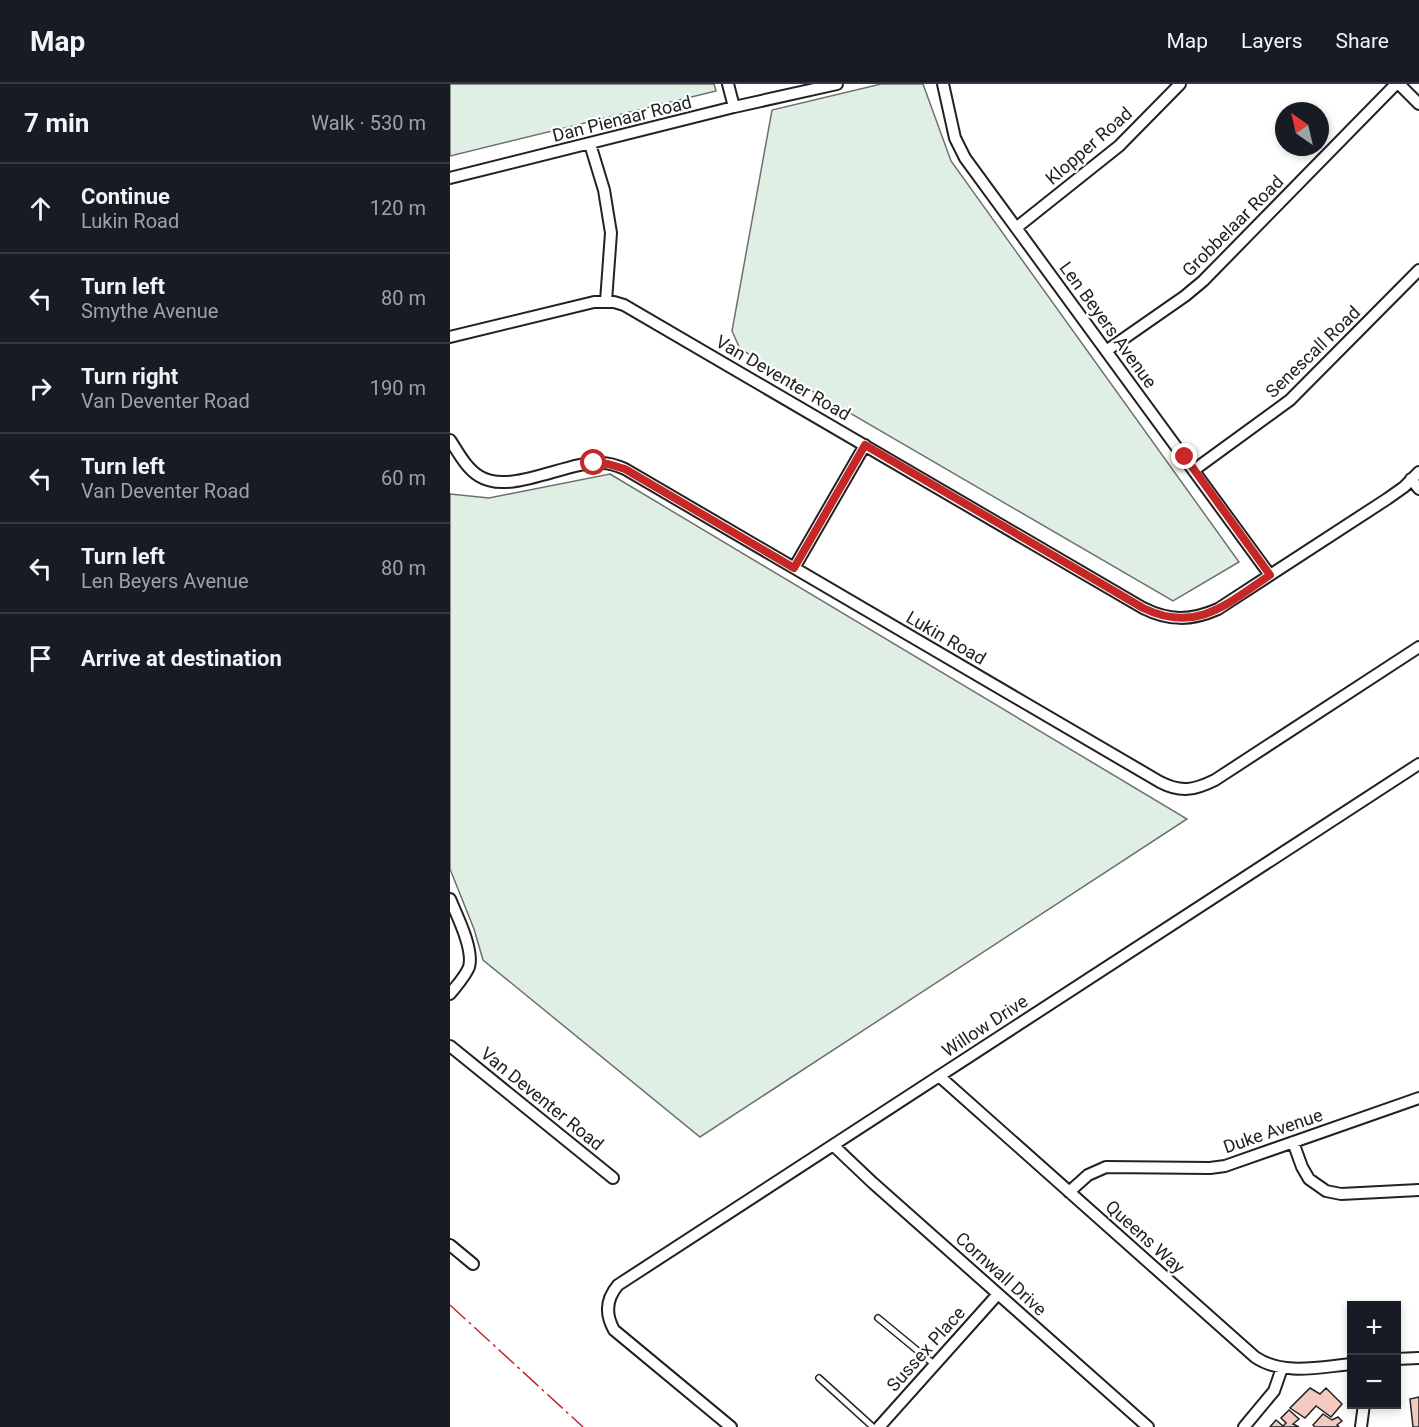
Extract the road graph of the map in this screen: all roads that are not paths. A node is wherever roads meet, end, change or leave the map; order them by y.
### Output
1 (728, 84) edge
2 (837, 84) edge
3 (943, 84) edge
4 (1180, 84) edge
5 (1397, 84) edge
6 (1419, 104) edge
7 (734, 107) junction
8 (590, 144) junction
9 (450, 178) edge
10 (1016, 228) junction
11 (1419, 270) edge
12 (606, 301) junction
13 (450, 337) edge
14 (1106, 351) junction
15 (450, 440) edge
16 (865, 445) junction
17 (1194, 470) junction
18 (1415, 475) edge
19 (1419, 489) edge
20 (794, 568) junction
21 (1270, 575) junction
22 (1419, 647) edge
23 (1419, 764) edge
24 (450, 899) edge
25 (450, 994) edge
26 (450, 1046) edge
27 (939, 1076) junction
28 (1419, 1098) edge
29 (1293, 1142) junction
30 (833, 1145) junction
31 (613, 1178) dead end
32 (1419, 1190) edge
33 (1069, 1192) junction
34 (450, 1245) edge
35 (473, 1264) dead end
36 (998, 1294) junction
37 (878, 1318) dead end
38 (1419, 1358) edge
39 (1401, 1359) edge
40 (1347, 1364) edge
41 (934, 1365) junction
42 (1282, 1368) junction
43 (819, 1378) dead end
44 (1363, 1409) edge
45 (731, 1427) edge
46 (873, 1427) edge
47 (879, 1427) edge
48 (1148, 1427) edge
49 (1244, 1427) edge
50 (1361, 1427) edge

1 - 7 street
2 - 7 street, Dan Pienaar Road
3 - 10 street, Len Beyers Avenue
4 - 10 street, Klopper Road
5 - 6 street
5 - 14 street, Grobbelaar Road
7 - 8 street, Dan Pienaar Road
8 - 9 street, Dan Pienaar Road
8 - 12 street
10 - 14 street, Len Beyers Avenue
11 - 17 street, Senescall Road
12 - 13 street, Van Deventer Road
12 - 16 street, Van Deventer Road
14 - 17 street, Len Beyers Avenue
15 - 20 street, Lukin Road
16 - 20 street
16 - 21 street, Van Deventer Road
17 - 21 street, Len Beyers Avenue
18 - 19 street
18 - 21 street, Van Deventer Road
20 - 22 street, Lukin Road
23 - 27 street, Willow Drive
24 - 25 street
26 - 31 street, Van Deventer Road
27 - 30 street, Willow Drive
27 - 33 street, Queens Way
28 - 29 street, Duke Avenue
29 - 32 street
29 - 33 street, Duke Avenue
30 - 36 street, Cornwall Drive
30 - 45 street, Willow Drive
33 - 42 street, Queens Way
34 - 35 street
36 - 41 street, Sussex Place
36 - 48 street, Cornwall Drive
37 - 41 lane
38 - 39 street
40 - 42 street, Queens Way
41 - 47 street, Sussex Place
42 - 49 street
43 - 46 lane
44 - 50 street

